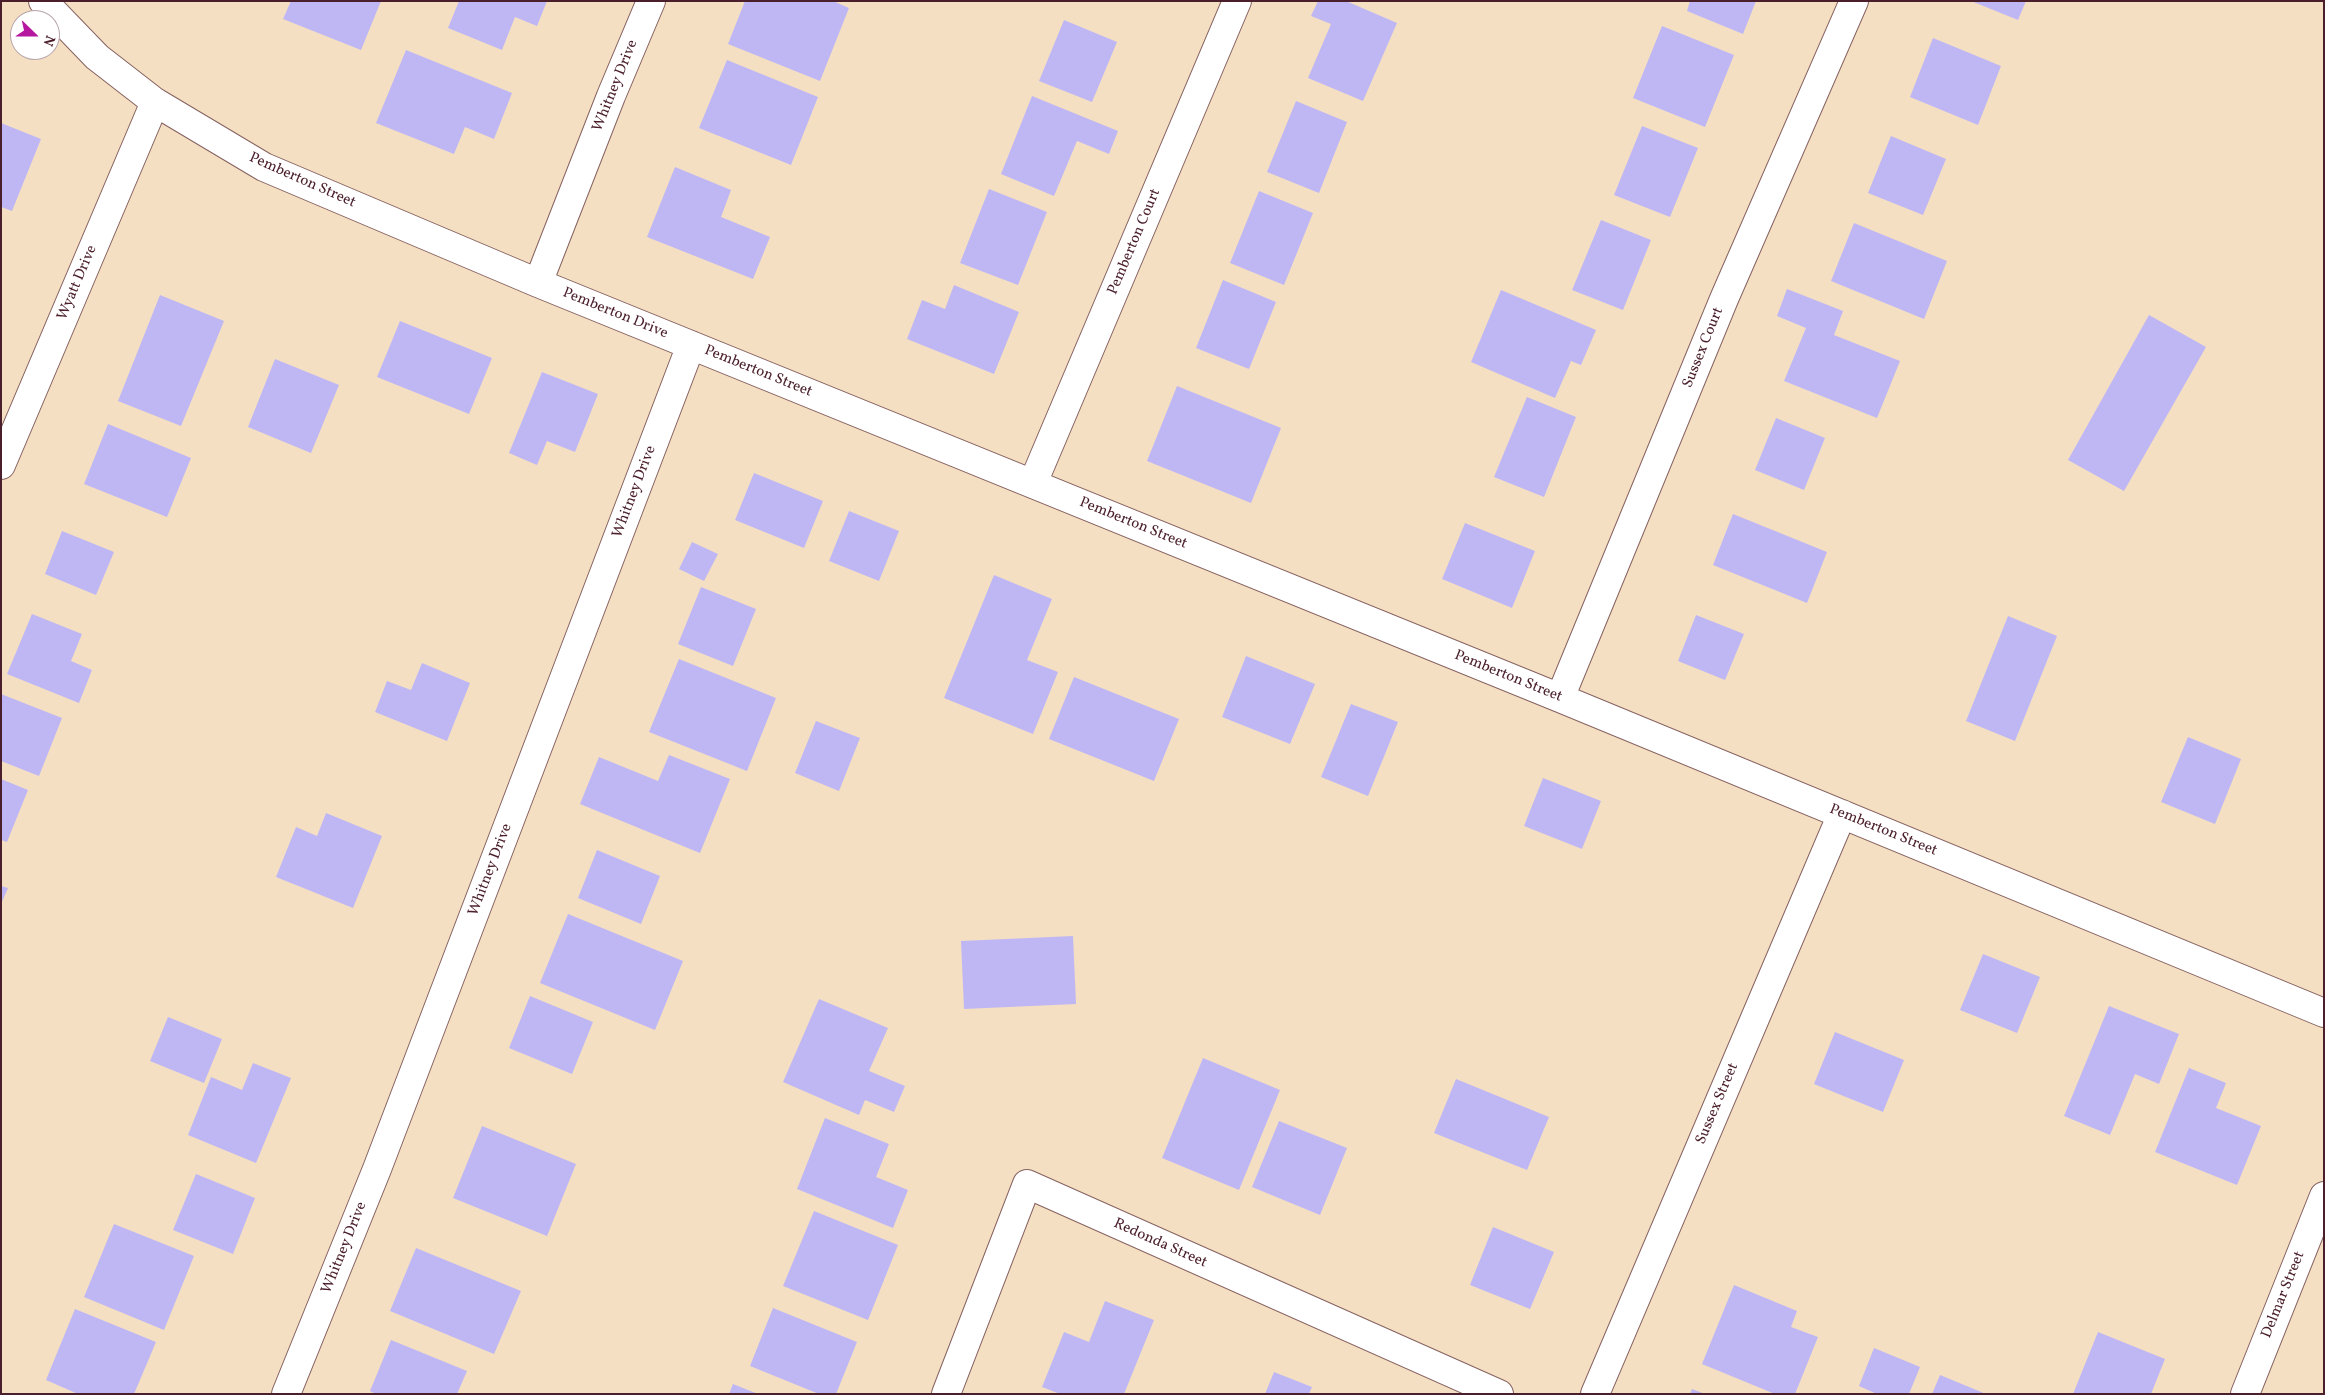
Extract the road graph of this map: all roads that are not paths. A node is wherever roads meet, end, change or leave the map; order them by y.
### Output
1 (44, 1) edge
2 (651, 1) edge
3 (1237, 1) edge
4 (1854, 1) edge
5 (155, 102) junction
6 (538, 283) junction
7 (691, 344) junction
8 (1, 465) edge
9 (1033, 482) junction
10 (1560, 698) junction
11 (1842, 814) junction
12 (2324, 1013) edge
13 (2324, 1196) edge
14 (286, 1394) edge
15 (946, 1394) edge
16 (1499, 1394) edge
17 (1595, 1394) edge
18 (2245, 1394) edge

1 - 5 street, Pemberton Street
2 - 6 street, Whitney Drive
3 - 9 street, Pemberton Court
4 - 10 street, Sussex Court
5 - 6 street, Pemberton Street
5 - 8 street, Wyatt Drive
6 - 7 street, Pemberton Drive
7 - 9 street, Pemberton Street
7 - 14 street, Whitney Drive
9 - 10 street, Pemberton Street
10 - 11 street, Pemberton Street
11 - 12 street, Pemberton Street
11 - 17 street, Sussex Street
13 - 18 street, Delmar Street
15 - 16 street, Redonda Street

